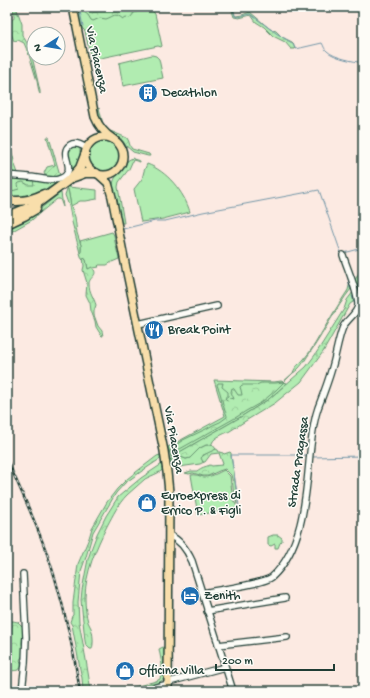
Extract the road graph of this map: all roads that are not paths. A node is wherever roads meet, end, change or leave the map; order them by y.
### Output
1 (73, 7) edge
2 (95, 117) junction
3 (113, 139) junction
4 (88, 149) junction
5 (117, 170) junction
6 (97, 173) junction
7 (7, 175) edge
8 (68, 181) junction
9 (58, 188) junction
10 (112, 197) junction
11 (7, 200) edge
12 (7, 215) edge
13 (7, 224) edge
14 (343, 255) dead end
15 (217, 306) dead end
16 (138, 324) junction
17 (169, 535) junction
18 (23, 574) dead end
19 (202, 593) junction
20 (285, 598) dead end
21 (207, 611) junction
22 (287, 638) dead end
23 (218, 645) junction
24 (225, 668) junction
25 (168, 686) edge
26 (22, 691) edge
27 (139, 691) edge
28 (233, 691) edge

1 - 2 main road, Via Piacenza
2 - 3 main road
2 - 4 main road
3 - 4 main road
3 - 5 main road
4 - 6 main road
4 - 7 street
4 - 8 highway
5 - 6 main road
5 - 10 main road, Via Piacenza
6 - 8 highway
6 - 10 main road, Via Piacenza
8 - 9 highway
8 - 13 highway
9 - 11 highway
9 - 12 highway
10 - 16 main road, Via Piacenza
14 - 19 street, Strada Pragassa
15 - 16 street
16 - 17 main road, Via Piacenza
17 - 19 street
17 - 25 main road, Via Piacenza
18 - 26 street
19 - 21 street
20 - 21 street
21 - 23 street
22 - 23 street
23 - 24 street
24 - 25 street
24 - 28 street
25 - 27 street

